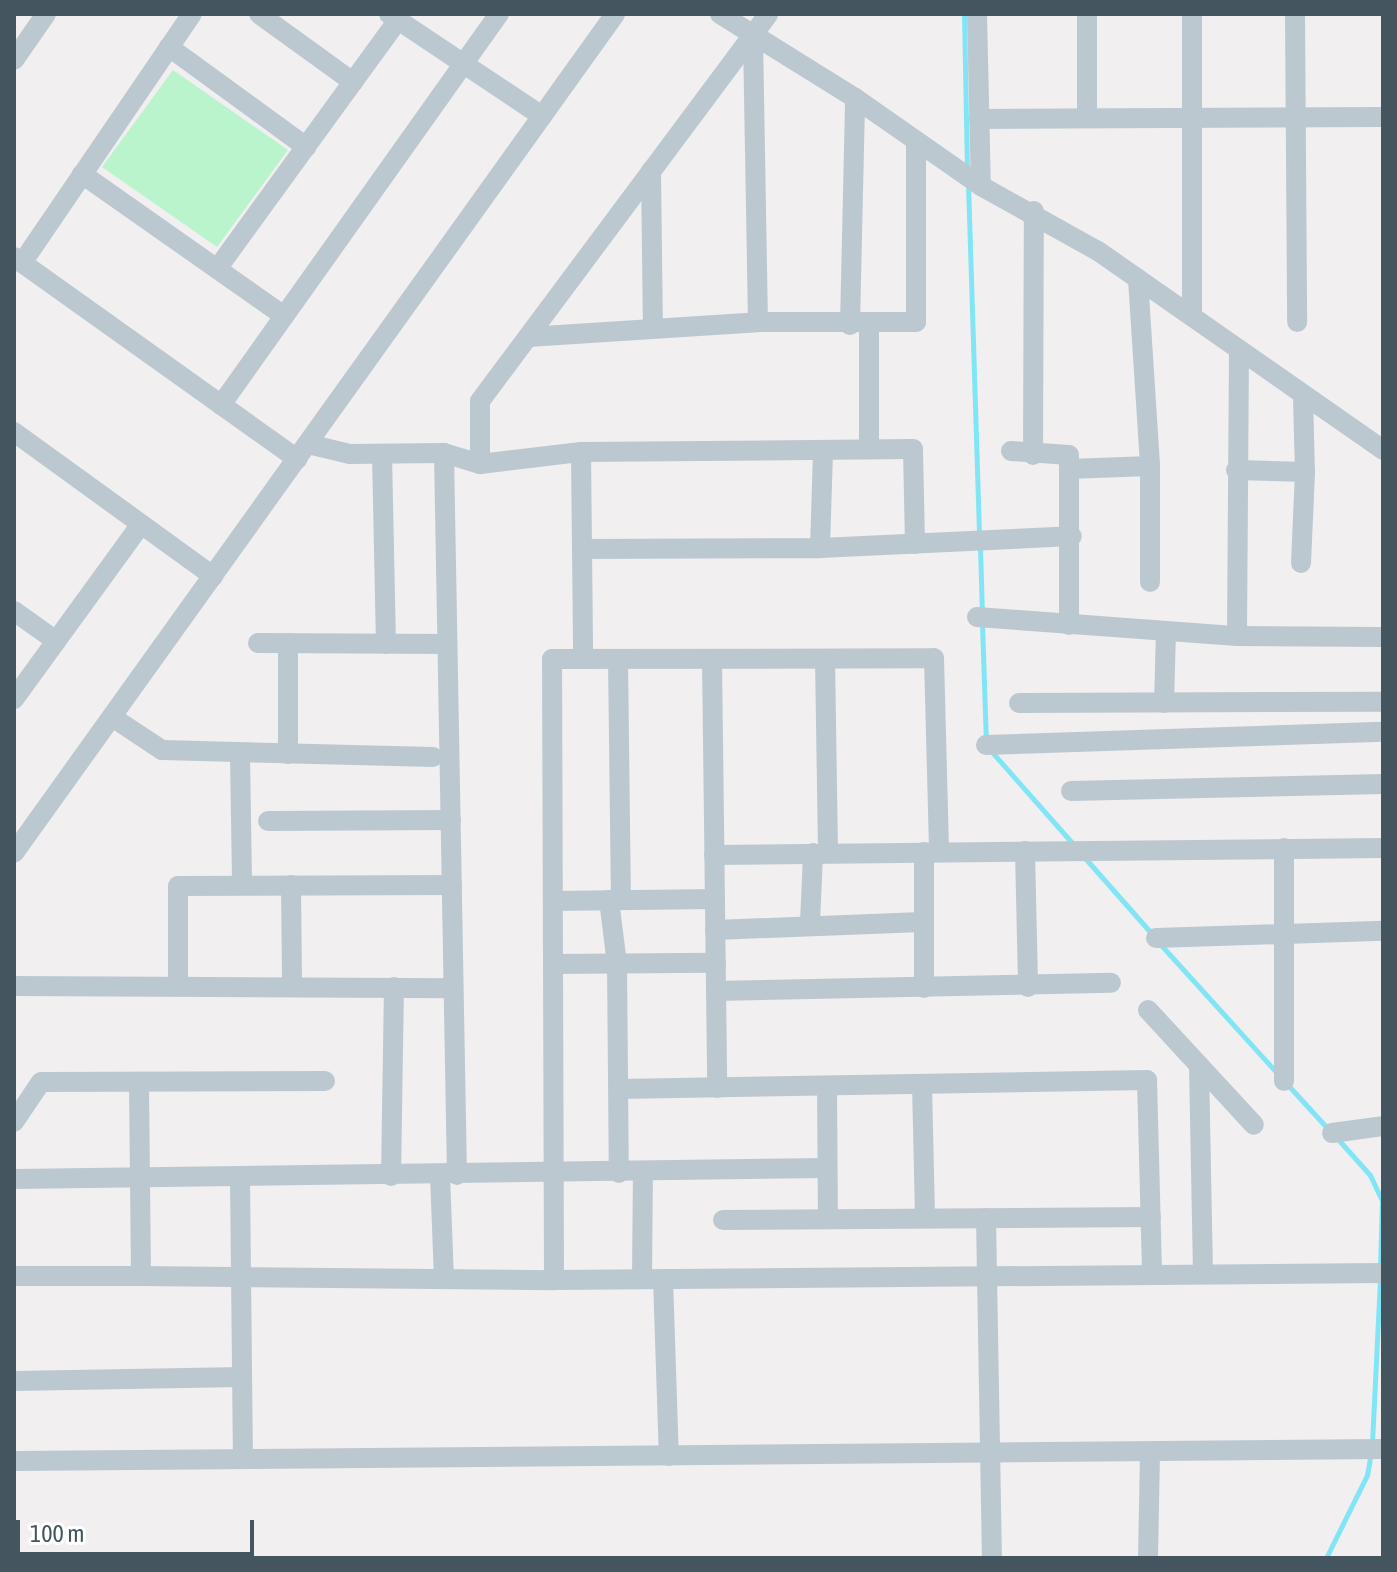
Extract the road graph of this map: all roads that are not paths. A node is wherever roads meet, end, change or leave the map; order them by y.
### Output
1 (46, 14) edge
2 (192, 14) edge
3 (259, 14) edge
4 (499, 14) edge
5 (615, 14) edge
6 (720, 14) edge
7 (768, 14) edge
8 (977, 14) edge
9 (1087, 14) edge
10 (1192, 14) edge
11 (1295, 14) edge
12 (393, 17) edge
13 (753, 37) junction
14 (169, 47) junction
15 (14, 60) edge
16 (463, 64) junction
17 (353, 82) junction
18 (855, 98) junction
19 (542, 116) junction
20 (1383, 117) edge
21 (1087, 118) junction
22 (1192, 118) junction
23 (979, 119) junction
24 (1296, 119) junction
25 (916, 141) junction
26 (306, 147) junction
27 (651, 171) junction
28 (82, 174) junction
29 (981, 186) junction
30 (1034, 211) junction
31 (18, 260) edge
32 (217, 269) junction
33 (1138, 279) junction
34 (284, 316) junction
35 (1192, 316) junction
36 (758, 322) junction
37 (1297, 322) dead end
38 (860, 325) junction
39 (653, 326) junction
40 (528, 337) junction
41 (1239, 354) junction
42 (1303, 397) junction
43 (221, 405) junction
44 (14, 432) edge
45 (869, 449) junction
46 (823, 450) junction
47 (1383, 450) edge
48 (302, 451) junction
49 (1011, 451) dead end
50 (581, 452) junction
51 (444, 453) junction
52 (382, 454) junction
53 (1033, 455) junction
54 (480, 464) junction
55 (1150, 466) junction
56 (1069, 469) junction
57 (1236, 470) junction
58 (1305, 472) junction
59 (141, 524) junction
60 (1072, 536) junction
61 (915, 544) junction
62 (820, 548) junction
63 (582, 549) junction
64 (1301, 563) dead end
65 (213, 576) junction
66 (1150, 582) dead end
67 (14, 611) edge
68 (977, 617) dead end
69 (1069, 625) junction
70 (1166, 632) junction
71 (1237, 636) junction
72 (1383, 637) edge
73 (56, 641) junction
74 (258, 643) dead end
75 (288, 643) junction
76 (386, 644) junction
77 (447, 644) junction
78 (583, 659) junction
79 (618, 659) junction
80 (712, 659) junction
81 (825, 659) junction
82 (14, 699) edge
83 (1383, 702) edge
84 (1019, 703) dead end
85 (1164, 703) junction
86 (112, 717) junction
87 (1383, 732) edge
88 (986, 745) dead end
89 (240, 753) junction
90 (288, 754) junction
91 (433, 757) dead end
92 (1383, 784) edge
93 (1071, 791) dead end
94 (451, 820) junction
95 (268, 821) dead end
96 (1284, 848) junction
97 (1383, 848) edge
98 (1025, 851) junction
99 (932, 852) junction
100 (14, 853) edge
101 (820, 853) junction
102 (714, 855) junction
103 (242, 885) junction
104 (291, 885) junction
105 (452, 885) junction
106 (715, 899) junction
107 (615, 900) junction
108 (553, 901) junction
109 (922, 922) junction
110 (810, 923) junction
111 (715, 930) junction
112 (1383, 931) edge
113 (1284, 934) junction
114 (1156, 938) dead end
115 (716, 963) junction
116 (553, 964) junction
117 (617, 964) junction
118 (1111, 983) dead end
119 (14, 986) edge
120 (178, 986) junction
121 (292, 987) junction
122 (394, 987) junction
123 (1028, 987) junction
124 (453, 988) junction
125 (924, 988) junction
126 (716, 991) junction
127 (1148, 1010) dead end
128 (1199, 1065) junction
129 (325, 1081) dead end
130 (1284, 1081) dead end
131 (139, 1082) junction
132 (922, 1084) junction
133 (827, 1086) junction
134 (717, 1088) junction
135 (619, 1089) junction
136 (14, 1122) edge
137 (1254, 1125) dead end
138 (1383, 1126) edge
139 (1332, 1133) dead end
140 (827, 1168) junction
141 (643, 1172) junction
142 (619, 1173) junction
143 (554, 1174) junction
144 (449, 1175) junction
145 (391, 1176) junction
146 (240, 1177) junction
147 (140, 1178) junction
148 (14, 1179) edge
149 (1151, 1217) junction
150 (925, 1218) junction
151 (986, 1218) junction
152 (828, 1219) junction
153 (723, 1220) dead end
154 (1383, 1273) edge
155 (1203, 1274) junction
156 (1152, 1275) junction
157 (14, 1276) edge
158 (141, 1276) junction
159 (241, 1276) junction
160 (987, 1276) junction
161 (444, 1279) junction
162 (642, 1279) junction
163 (663, 1279) junction
164 (554, 1280) junction
165 (242, 1377) junction
166 (14, 1381) edge
167 (1383, 1449) edge
168 (1150, 1453) junction
169 (990, 1454) junction
170 (669, 1456) junction
171 (243, 1457) junction
172 (14, 1461) edge
173 (992, 1558) edge
174 (1148, 1558) edge

1 - 15 street
2 - 14 street
3 - 17 street
4 - 16 street
5 - 19 street
6 - 13 street
7 - 13 street
8 - 23 street
9 - 21 street
10 - 22 street
11 - 24 street
12 - 16 street
12 - 17 street
13 - 18 street
13 - 27 street
13 - 36 street
14 - 26 street
14 - 28 street
16 - 19 street
16 - 34 street
17 - 26 street
18 - 25 street
18 - 38 street
19 - 48 street
20 - 24 street
21 - 22 street
21 - 23 street
22 - 24 street
22 - 35 street
23 - 29 street
24 - 37 street
25 - 29 street
25 - 38 street
26 - 32 street
27 - 39 street
27 - 40 street
28 - 31 street
28 - 32 street
29 - 30 street
30 - 33 street
30 - 53 street
31 - 43 street
32 - 34 street
33 - 35 street
33 - 55 street
34 - 43 street
35 - 41 street
36 - 38 street
36 - 39 street
38 - 45 street
39 - 40 street
40 - 54 street
41 - 42 street
41 - 57 street
42 - 47 street
42 - 58 street
43 - 48 street
44 - 59 street
45 - 46 street
45 - 61 street
46 - 50 street
46 - 62 street
48 - 52 street
48 - 65 street
49 - 53 street
50 - 54 street
50 - 63 street
51 - 52 street
51 - 54 street
51 - 77 street
52 - 76 street
53 - 56 street
55 - 56 street
55 - 66 street
56 - 60 street
57 - 58 street
57 - 71 street
58 - 64 street
59 - 65 street
59 - 73 street
60 - 61 street
60 - 69 street
61 - 62 street
62 - 63 street
63 - 78 street
65 - 86 street
67 - 73 street
68 - 69 street
69 - 70 street
70 - 71 street
70 - 85 street
71 - 72 street
73 - 82 street
74 - 75 street
75 - 76 street
75 - 90 street
76 - 77 street
77 - 94 street
78 - 79 street
78 - 108 street
79 - 80 street
79 - 107 street
80 - 81 street
80 - 102 street
81 - 99 street
81 - 101 street
83 - 85 street
84 - 85 street
86 - 89 street
86 - 100 street
87 - 88 street
89 - 90 street
89 - 103 street
90 - 91 street
92 - 93 street
94 - 95 street
94 - 105 street
96 - 97 street
96 - 98 street
96 - 113 street
98 - 99 street
98 - 123 street
99 - 101 street
99 - 109 street
101 - 102 street
101 - 110 street
102 - 106 street
103 - 104 street
103 - 120 street
104 - 105 street
104 - 121 street
105 - 124 street
106 - 107 street
106 - 111 street
107 - 108 street
107 - 117 street
108 - 116 street
109 - 110 street
109 - 125 street
110 - 111 street
111 - 115 street
112 - 113 street
113 - 114 street
113 - 130 street
115 - 117 street
115 - 126 street
116 - 117 street
116 - 143 street
117 - 135 street
118 - 123 street
119 - 120 street
120 - 121 street
121 - 122 street
122 - 124 street
122 - 145 street
123 - 125 street
124 - 144 street
125 - 126 street
126 - 134 street
127 - 128 street
128 - 137 street
128 - 155 street
129 - 131 street
131 - 136 street
131 - 147 street
132 - 133 street
132 - 149 street
132 - 150 street
133 - 134 street
133 - 140 street
134 - 135 street
135 - 142 street
138 - 139 street
140 - 141 street
140 - 152 street
141 - 142 street
141 - 162 street
142 - 143 street
143 - 144 street
143 - 164 street
144 - 145 street
144 - 161 street
145 - 146 street
146 - 147 street
146 - 159 street
147 - 148 street
147 - 158 street
149 - 151 street
149 - 156 street
150 - 151 street
150 - 152 street
151 - 160 street
152 - 153 street
154 - 155 street
155 - 156 street
156 - 160 street
157 - 158 street
158 - 159 street
159 - 161 street
159 - 165 street
160 - 163 street
160 - 169 street
161 - 164 street
162 - 163 street
162 - 164 street
163 - 170 street
165 - 166 street
165 - 171 street
167 - 168 street
168 - 169 street
168 - 174 street
169 - 170 street
169 - 173 street
170 - 171 street
171 - 172 street

